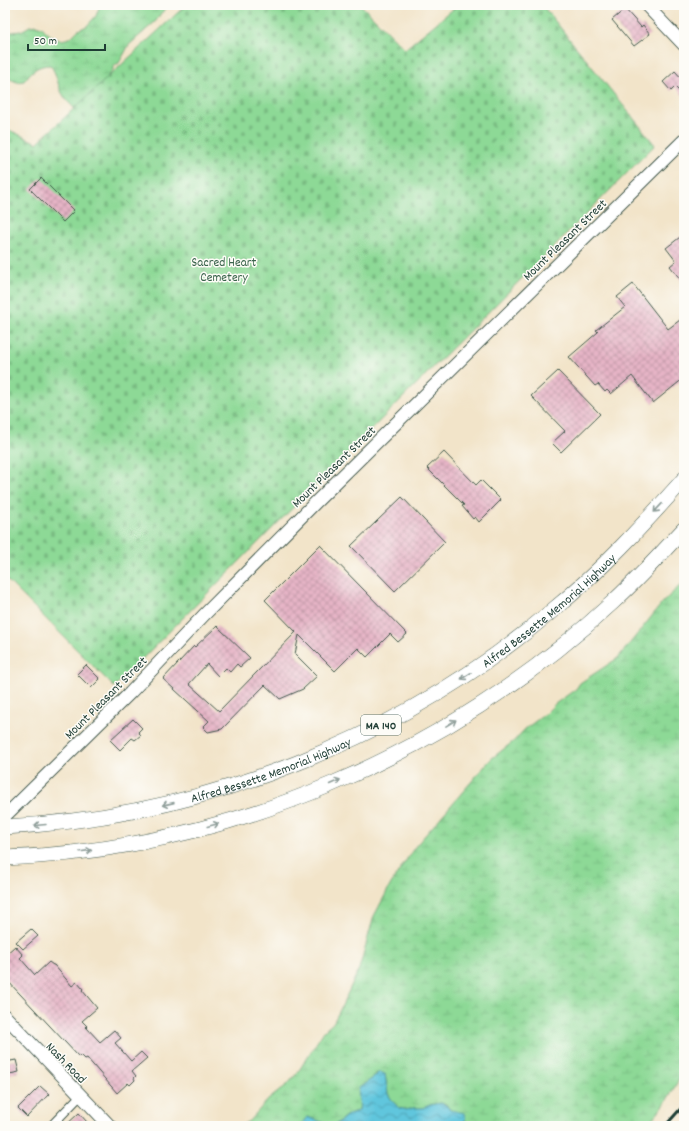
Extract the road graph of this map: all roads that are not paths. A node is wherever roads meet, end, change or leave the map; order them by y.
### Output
1 (646, 5) edge
2 (684, 44) edge
3 (684, 140) edge
4 (684, 479) edge
5 (684, 529) edge
6 (5, 816) edge
7 (5, 827) edge
8 (5, 858) edge
9 (5, 1016) edge
10 (80, 1096) junction
11 (50, 1126) edge
12 (110, 1126) edge

1 - 2 main road
3 - 6 main road, Mount Pleasant Street
4 -> 7 highway, Alfred Bessette Memorial Highway / MA 140
8 -> 5 highway, MA 140
9 - 10 main road, Nash Road
10 - 11 street
10 - 12 main road, Nash Road

